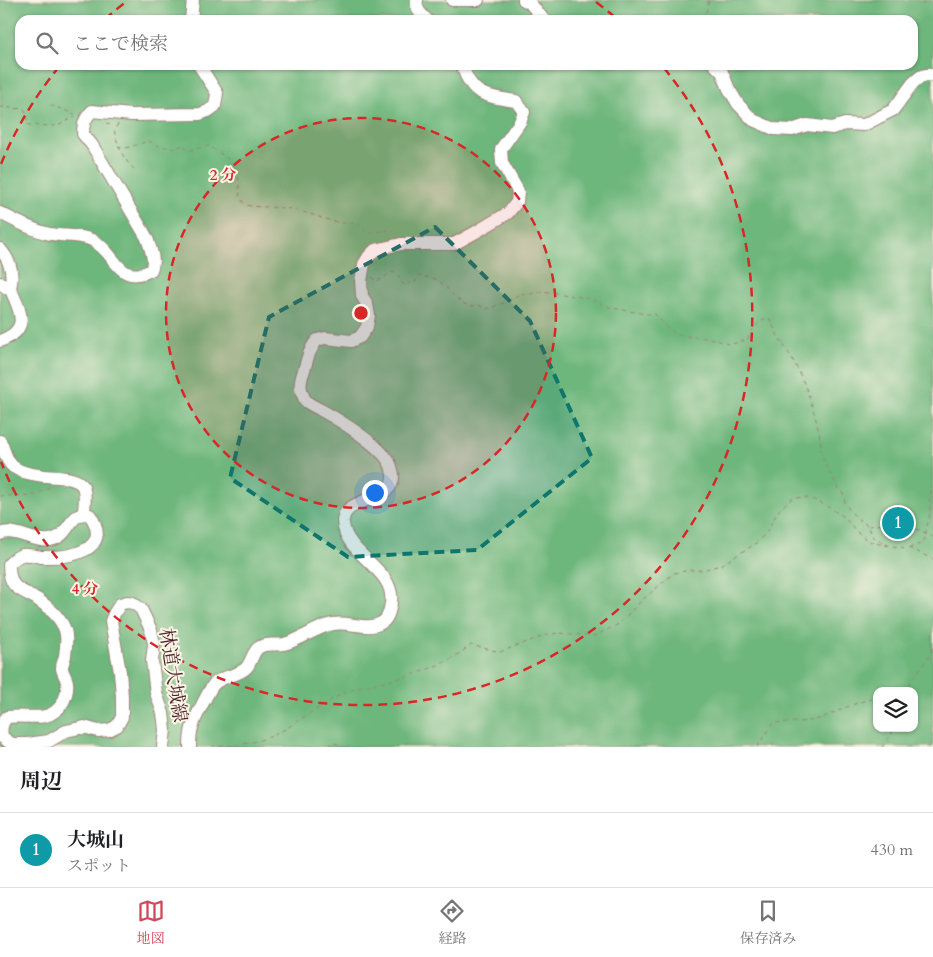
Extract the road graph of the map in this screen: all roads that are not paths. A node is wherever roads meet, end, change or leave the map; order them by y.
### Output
1 (192, 0) edge
2 (416, 0) edge
3 (452, 0) edge
4 (478, 0) edge
5 (524, 0) edge
6 (191, 15) edge
7 (422, 15) edge
8 (540, 15) edge
9 (202, 70) edge
10 (464, 70) edge
11 (720, 70) edge
12 (933, 75) edge
13 (0, 213) edge
14 (0, 249) edge
15 (5, 285) edge
16 (0, 341) edge
17 (0, 441) edge
18 (84, 514) junction
19 (0, 534) edge
20 (163, 747) edge
21 (190, 747) edge

1 - 6 street
2 - 7 street
3 - 4 street
5 - 8 street
9 - 13 street
10 - 21 street, 林道大城線
11 - 12 street
14 - 15 street
15 - 16 street
17 - 18 street
18 - 19 street
18 - 20 street, 林道大城線

